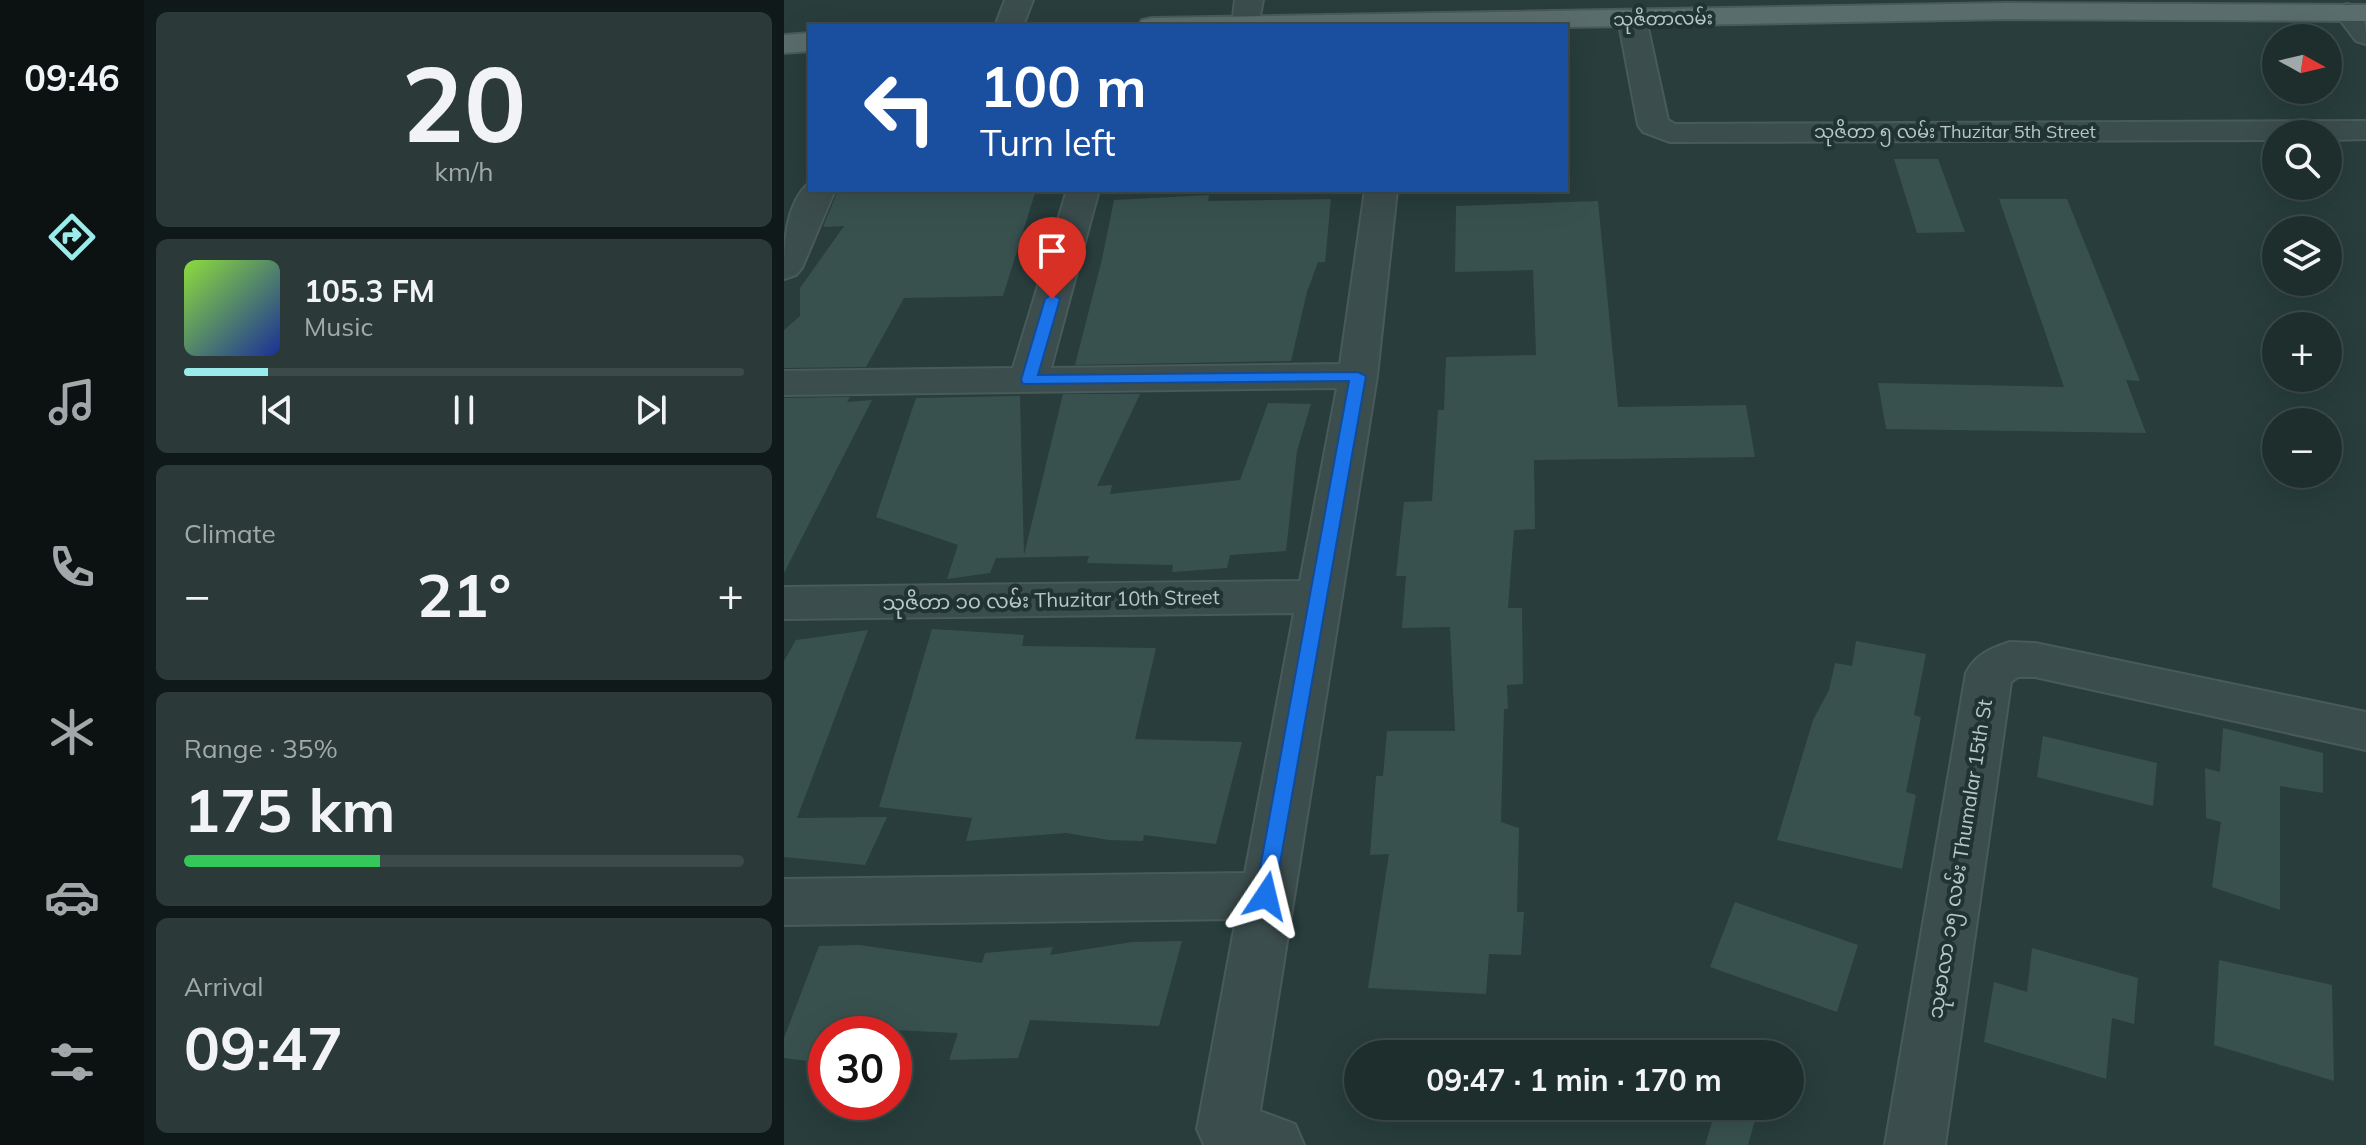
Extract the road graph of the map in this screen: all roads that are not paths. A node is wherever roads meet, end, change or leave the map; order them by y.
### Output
1 (1019, 0) edge
2 (2006, 5) edge
3 (2206, 5) edge
4 (1766, 8) edge
5 (1247, 12) edge
6 (2357, 12) edge
7 (1632, 19) junction
8 (1010, 24) edge
9 (1166, 24) edge
10 (1401, 24) edge
11 (2366, 35) edge
12 (808, 42) edge
13 (784, 44) edge
14 (2366, 130) edge
15 (818, 192) edge
16 (1082, 192) edge
17 (1381, 192) edge
18 (784, 268) edge
19 (1358, 376) junction
20 (1029, 380) junction
21 (784, 383) edge
22 (1319, 597) junction
23 (784, 603) edge
24 (2366, 731) edge
25 (1266, 896) junction
26 (784, 902) edge
27 (1240, 1140) edge
28 (1915, 1145) edge

1 - 8 street
2 - 3 main road, သုဇိတာလမ်း
2 - 4 main road, သုဇိတာလမ်း
3 - 6 main road, သုဇိတာလမ်း
4 - 7 main road, သုဇိတာလမ်း
5 - 9 main road, သုဇိတာလမ်း
5 - 10 main road, သုဇိတာလမ်း
6 - 11 street
7 - 10 main road, သုဇိတာလမ်း
7 - 14 street, သုဇိတာ ၅ လမ်း Thuzitar 5th Street
12 - 13 main road
15 - 18 street
16 - 20 street
17 - 19 street
19 - 20 street
19 - 22 street
20 - 21 street
22 - 23 street, သုဇိတာ ၁၀ လမ်း Thuzitar 10th Street
22 - 25 street
24 - 28 street, သုမာလာ ၁၅ လမ်း Thumalar 15th St
25 - 26 street
25 - 27 street

